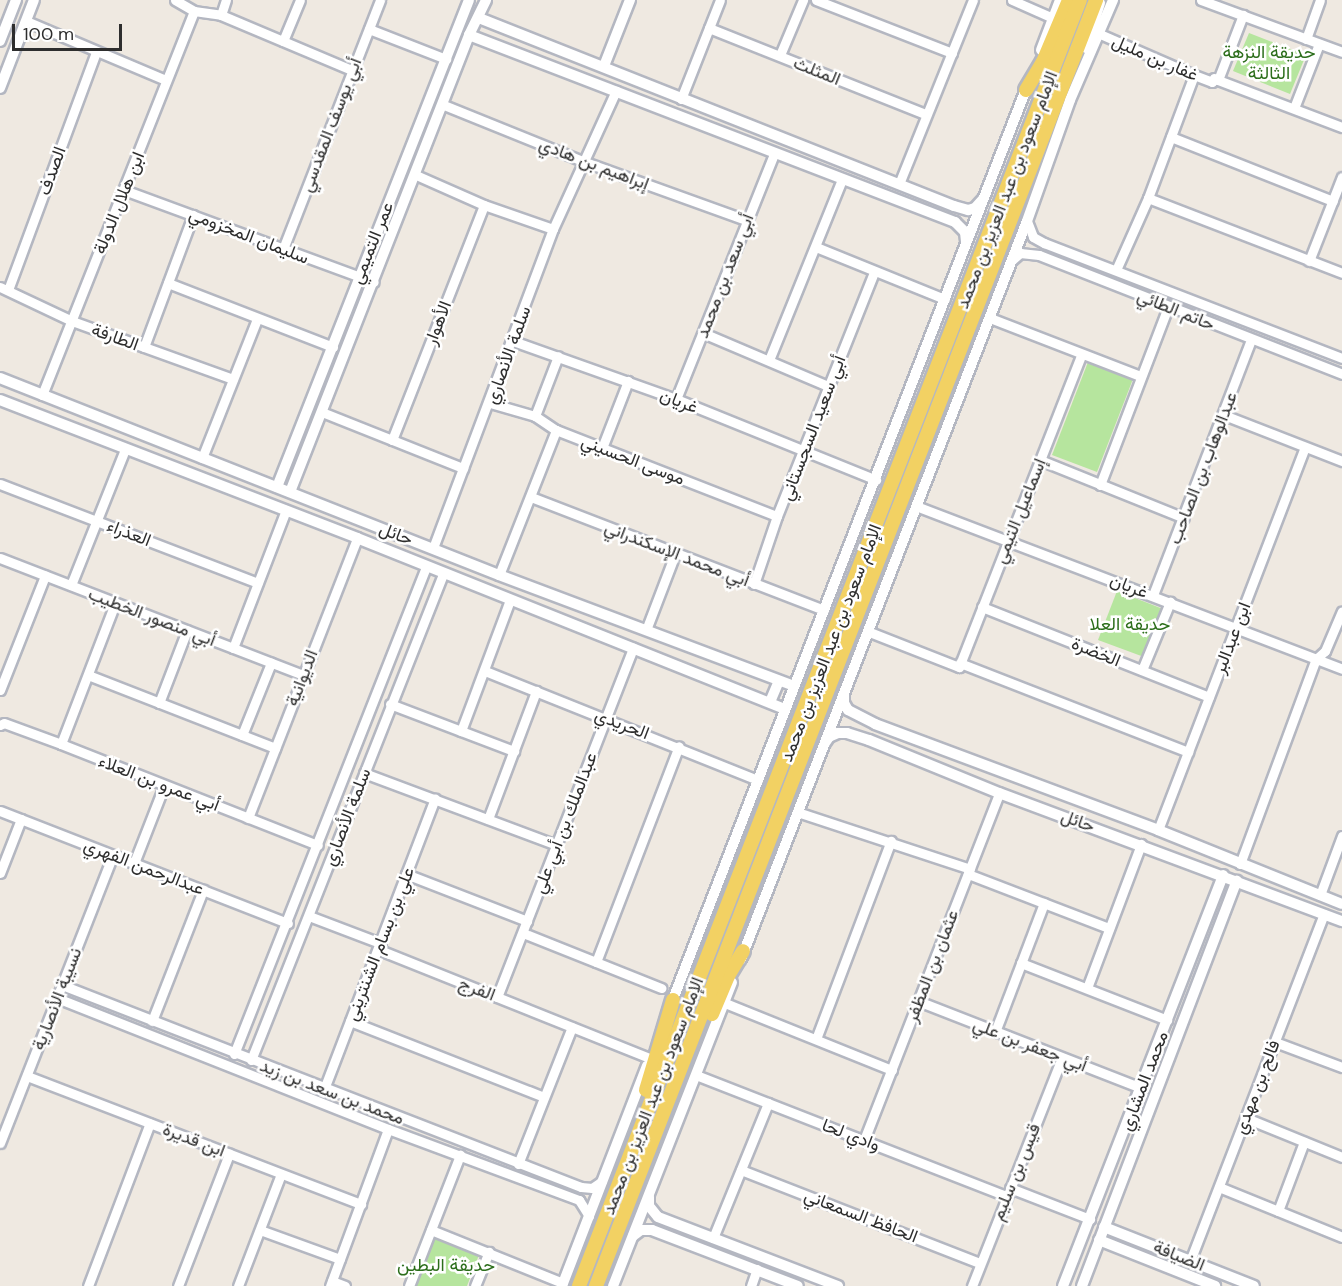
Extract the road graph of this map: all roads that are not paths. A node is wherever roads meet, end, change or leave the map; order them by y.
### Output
1 (16, 0) edge
2 (34, 0) edge
3 (175, 0) edge
4 (226, 0) edge
5 (300, 0) edge
6 (380, 0) edge
7 (469, 0) edge
8 (486, 0) edge
9 (630, 0) edge
10 (720, 0) edge
11 (803, 0) edge
12 (816, 0) edge
13 (973, 0) edge
14 (1012, 0) edge
15 (1060, 0) edge
16 (1069, 0) edge
17 (1080, 0) edge
18 (1099, 0) edge
19 (1113, 0) edge
20 (1201, 0) edge
21 (1320, 0) edge
22 (194, 11) junction
23 (465, 13) junction
24 (221, 15) junction
25 (1243, 15) junction
26 (479, 18) junction
27 (1053, 18) junction
28 (26, 21) junction
29 (709, 28) junction
30 (369, 29) junction
31 (469, 34) junction
32 (1100, 34) junction
33 (1306, 39) junction
34 (0, 41) edge
35 (283, 41) junction
36 (1318, 44) junction
37 (96, 52) junction
38 (1342, 52) edge
39 (952, 53) junction
40 (780, 55) junction
41 (446, 59) junction
42 (604, 66) junction
43 (352, 70) junction
44 (1194, 75) junction
45 (166, 80) junction
46 (1218, 80) junction
47 (0, 88) edge
48 (1026, 90) junction
49 (616, 91) junction
50 (681, 99) junction
51 (1070, 100) junction
52 (444, 105) junction
53 (1294, 108) junction
54 (925, 114) junction
55 (1342, 127) edge
56 (1170, 137) junction
57 (774, 154) junction
58 (585, 162) junction
59 (416, 175) junction
60 (1342, 177) edge
61 (842, 179) junction
62 (899, 184) junction
63 (124, 190) junction
64 (987, 194) junction
65 (1148, 198) junction
66 (1333, 201) junction
67 (484, 205) junction
68 (193, 215) junction
69 (746, 220) junction
70 (1027, 221) junction
71 (553, 229) junction
72 (1044, 243) junction
73 (816, 247) junction
74 (966, 248) junction
75 (283, 249) junction
76 (1039, 255) junction
77 (1012, 260) junction
78 (1309, 261) junction
79 (1116, 270) junction
80 (874, 273) junction
81 (1342, 273) edge
82 (358, 277) junction
83 (374, 282) junction
84 (168, 283) junction
85 (4, 289) edge
86 (945, 299) junction
87 (1168, 307) junction
88 (990, 318) junction
89 (257, 319) junction
90 (72, 321) junction
91 (703, 333) junction
92 (1251, 340) junction
93 (513, 341) junction
94 (144, 347) junction
95 (333, 347) junction
96 (558, 356) junction
97 (1082, 356) junction
98 (1342, 358) edge
99 (769, 360) junction
100 (1342, 374) edge
101 (1140, 376) junction
102 (0, 378) edge
103 (233, 379) junction
104 (628, 381) junction
105 (828, 386) junction
106 (42, 395) junction
107 (676, 399) junction
108 (0, 400) edge
109 (490, 403) junction
110 (322, 412) junction
111 (1224, 415) junction
112 (536, 416) junction
113 (556, 430) junction
114 (392, 440) junction
115 (1305, 447) junction
116 (602, 448) junction
117 (125, 449) junction
118 (805, 451) junction
119 (202, 458) junction
120 (1040, 460) junction
121 (1342, 461) edge
122 (463, 468) junction
123 (876, 480) junction
124 (0, 484) edge
125 (1100, 485) junction
126 (278, 487) junction
127 (290, 492) junction
128 (531, 497) junction
129 (916, 506) junction
130 (286, 510) junction
131 (777, 516) junction
132 (1184, 518) junction
133 (96, 520) junction
134 (357, 538) junction
135 (1009, 539) junction
136 (433, 548) junction
137 (675, 554) junction
138 (0, 558) edge
139 (426, 567) junction
140 (443, 574) junction
141 (499, 574) junction
142 (45, 576) junction
143 (258, 583) junction
144 (754, 584) junction
145 (71, 585) junction
146 (1153, 596) junction
147 (510, 600) junction
148 (1170, 602) junction
149 (115, 603) junction
150 (982, 607) junction
151 (824, 610) junction
152 (1342, 611) edge
153 (1236, 627) junction
154 (187, 630) junction
155 (646, 630) junction
156 (867, 631) junction
157 (233, 648) junction
158 (633, 648) junction
159 (1316, 659) junction
160 (271, 663) junction
161 (960, 665) junction
162 (1342, 669) edge
163 (1142, 670) junction
164 (485, 671) junction
165 (88, 675) junction
166 (304, 675) junction
167 (779, 681) junction
168 (794, 686) junction
169 (844, 688) junction
170 (0, 690) edge
171 (536, 691) junction
172 (1209, 697) junction
173 (770, 702) junction
174 (159, 703) junction
175 (390, 704) junction
176 (785, 709) junction
177 (606, 718) junction
178 (865, 719) junction
179 (0, 725) edge
180 (461, 731) junction
181 (242, 735) junction
182 (856, 736) junction
183 (61, 744) junction
184 (679, 746) junction
185 (275, 748) junction
186 (820, 750) junction
187 (514, 752) junction
188 (1188, 752) junction
189 (364, 773) junction
190 (758, 780) junction
191 (164, 786) junction
192 (999, 793) junction
193 (435, 799) junction
194 (0, 811) edge
195 (797, 812) junction
196 (248, 818) junction
197 (21, 819) junction
198 (488, 819) junction
199 (1158, 830) junction
200 (1342, 836) edge
201 (891, 841) junction
202 (1141, 844) junction
203 (318, 845) junction
204 (557, 845) junction
205 (112, 855) junction
206 (134, 863) junction
207 (1240, 864) junction
208 (969, 872) junction
209 (0, 873) edge
210 (406, 874) junction
211 (1223, 875) junction
212 (1237, 881) junction
213 (1283, 881) junction
214 (203, 890) junction
215 (1320, 895) junction
216 (1276, 896) junction
217 (1215, 897) junction
218 (1229, 902) junction
219 (1044, 903) junction
220 (1342, 904) edge
221 (1324, 914) junction
222 (309, 916) junction
223 (527, 921) junction
224 (1342, 921) edge
225 (288, 923) junction
226 (1109, 928) junction
227 (523, 933) junction
228 (380, 943) junction
229 (743, 951) junction
230 (596, 962) junction
231 (1021, 963) junction
232 (62, 985) junction
233 (661, 988) dead end
234 (1087, 988) junction
235 (497, 996) junction
236 (57, 998) junction
237 (673, 1000) junction
238 (918, 1001) junction
239 (725, 1003) junction
240 (1167, 1020) junction
241 (152, 1021) junction
242 (350, 1021) junction
243 (572, 1027) junction
244 (995, 1032) junction
245 (241, 1039) junction
246 (816, 1039) junction
247 (1275, 1042) junction
248 (258, 1044) junction
249 (234, 1054) junction
250 (650, 1058) junction
251 (1062, 1059) junction
252 (251, 1060) junction
253 (1342, 1067) edge
254 (892, 1070) junction
255 (696, 1075) junction
256 (27, 1076) junction
257 (1141, 1088) junction
258 (324, 1089) junction
259 (1154, 1092) junction
260 (671, 1096) junction
261 (544, 1097) junction
262 (768, 1103) junction
263 (1246, 1118) junction
264 (150, 1124) junction
265 (388, 1129) junction
266 (864, 1140) junction
267 (635, 1141) junction
268 (1304, 1142) junction
269 (0, 1143) edge
270 (229, 1154) junction
271 (460, 1155) junction
272 (1342, 1157) edge
273 (518, 1164) junction
274 (741, 1170) junction
275 (281, 1174) junction
276 (602, 1181) junction
277 (1219, 1187) junction
278 (1008, 1192) junction
279 (649, 1196) junction
280 (361, 1204) junction
281 (1278, 1211) junction
282 (589, 1216) junction
283 (666, 1220) junction
284 (1090, 1220) junction
285 (1104, 1227) junction
286 (260, 1230) junction
287 (431, 1230) junction
288 (658, 1232) junction
289 (1123, 1234) junction
290 (633, 1237) junction
291 (1342, 1237) edge
292 (713, 1238) junction
293 (1099, 1240) junction
294 (1119, 1247) junction
295 (489, 1252) junction
296 (340, 1259) junction
297 (1190, 1261) junction
298 (980, 1263) junction
299 (757, 1269) junction
300 (331, 1283) edge
301 (563, 1284) edge
302 (88, 1286) edge
303 (178, 1286) edge
304 (238, 1286) edge
305 (345, 1286) edge
306 (409, 1286) edge
307 (475, 1286) edge
308 (579, 1286) edge
309 (596, 1286) edge
310 (613, 1286) edge
311 (750, 1286) edge
312 (798, 1286) edge
313 (838, 1286) edge
314 (972, 1286) edge
315 (1063, 1286) edge
316 (1082, 1286) edge
317 (1213, 1286) edge
318 (1254, 1286) edge

1 - 34 street
2 - 28 street
3 - 22 street
4 - 24 street
5 - 35 street
6 - 30 street, أبي يوسف المقدسي
7 - 23 street, عمر التميمي
8 - 26 street
9 - 42 street
10 - 29 street
11 - 40 street
12 - 39 street
13 - 39 street
14 - 27 street
15 - 27 street, الإمام سعود بن عبد العزيز بن محمد
16 - 48 main road
17 - 267 main road, الإمام سعود بن عبد العزيز بن محمد
18 - 51 street
18 - 260 main road, الإمام سعود بن عبد العزيز بن محمد
19 - 32 street, الإمام سعود بن عبد العزيز بن محمد
20 - 25 street
21 - 33 street
22 - 24 street
22 - 45 street, ابن هلال الدولة
23 - 26 street
23 - 41 street, عمر التميمي
24 - 35 street
25 - 33 street
25 - 46 street
26 - 31 street
26 - 42 street
27 - 48 street, الإمام سعود بن عبد العزيز بن محمد
28 - 37 street
28 - 47 street
29 - 40 street, المثلث
29 - 50 street
30 - 41 street
30 - 43 street, أبي يوسف المقدسي
31 - 49 street
31 - 52 street
32 - 44 street, غفار بن مليل
32 - 51 street, الإمام سعود بن عبد العزيز بن محمد
33 - 36 street
35 - 43 street
36 - 38 street
36 - 53 street
37 - 45 street
37 - 85 street, الصدف
39 - 54 street
40 - 54 street, المثلث
41 - 82 street, عمر التميمي
42 - 50 street
43 - 75 street, أبي يوسف المقدسي
44 - 46 street, غفار بن مليل
44 - 56 street
45 - 63 street, ابن هلال الدولة
46 - 53 street, غفار بن مليل
48 - 64 street, الإمام سعود بن عبد العزيز بن محمد
49 - 57 street
49 - 58 street, سلمة الأنصاري
50 - 62 street
51 - 70 street, الإمام سعود بن عبد العزيز بن محمد
52 - 58 street, إبراهيم بن هادي
52 - 59 street
53 - 55 street, غفار بن مليل
54 - 62 street
56 - 65 street
56 - 66 street
57 - 61 street
57 - 69 street, أبي سعد بن محمد
58 - 69 street, إبراهيم بن هادي
58 - 71 street, سلمة الأنصاري
59 - 67 street
59 - 83 street
60 - 66 street
61 - 73 street
61 - 74 street
62 - 64 street
63 - 68 street, سليمان المخزومي
63 - 90 street, ابن هلال الدولة
64 - 74 street, الإمام سعود بن عبد العزيز بن محمد
65 - 78 street
65 - 79 street
66 - 78 street
67 - 71 street
67 - 114 street, الأهوار
68 - 75 street, سليمان المخزومي
68 - 84 street
69 - 91 street, أبي سعد بن محمد
70 - 72 street
70 - 77 street, الإمام سعود بن عبد العزيز بن محمد
71 - 93 street, سلمة الأنصاري
72 - 76 street
72 - 79 street, حاتم الطائي
73 - 80 street
73 - 99 street
74 - 86 street, الإمام سعود بن عبد العزيز بن محمد
75 - 82 street, سليمان المخزومي
76 - 77 street
76 - 87 street, حاتم الطائي
77 - 88 street, الإمام سعود بن عبد العزيز بن محمد
78 - 81 street
79 - 98 street, حاتم الطائي
80 - 86 street
80 - 105 street, أبي سعيد السجستاني
82 - 83 street, سليمان المخزومي
82 - 95 street, عمر التميمي
83 - 110 street
84 - 89 street
84 - 94 street
85 - 90 street, الطارفة
86 - 123 street, الإمام سعود بن عبد العزيز بن محمد
87 - 92 street, حاتم الطائي
87 - 101 street
88 - 97 street
88 - 129 street, الإمام سعود بن عبد العزيز بن محمد
89 - 95 street
89 - 103 street
90 - 94 street, الطارفة
90 - 106 street, ابن هلال الدولة
91 - 99 street
91 - 107 street, أبي سعد بن محمد
92 - 100 street, حاتم الطائي
92 - 111 street, عبدالوهاب بن الصاحب
93 - 96 street, غريان
93 - 109 street, سلمة الأنصاري
94 - 103 street, الطارفة
95 - 126 street, عمر التميمي
96 - 104 street, غريان
96 - 112 street
97 - 101 street
97 - 120 street, إسماعيل التيمي
99 - 105 street
101 - 125 street
102 - 106 street, حائل
103 - 119 street
104 - 107 street, غريان
104 - 116 street
105 - 118 street, أبي سعيد السجستاني
106 - 119 street, حائل
107 - 118 street, غريان
108 - 117 street, حائل
109 - 112 street, موسى الحسيني
109 - 122 street, سلمة الأنصاري
110 - 114 street
110 - 127 street
111 - 115 street
111 - 132 street, عبدالوهاب بن الصاحب
112 - 113 street, موسى الحسيني
113 - 116 street, موسى الحسيني
113 - 128 street
114 - 122 street
115 - 121 street
115 - 153 street, ابن عبدالبر
116 - 131 street, موسى الحسيني
117 - 130 street, حائل
117 - 133 street
118 - 123 street, غريان
118 - 131 street, أبي سعيد السجستاني
119 - 126 street, حائل
120 - 125 street
120 - 135 street, إسماعيل التيمي
122 - 136 street, سلمة الأنصاري
123 - 151 street, الإمام سعود بن عبد العزيز بن محمد
124 - 133 street, العذراء
125 - 132 street
126 - 127 street, حائل
127 - 136 street, حائل
128 - 137 street, أبي محمد الإسكندراني
128 - 141 street
129 - 135 street, غريان
129 - 156 street, الإمام سعود بن عبد العزيز بن محمد
130 - 134 street, حائل
130 - 143 street
131 - 144 street, أبي سعيد السجستاني
132 - 146 street, عبدالوهاب بن الصاحب
133 - 143 street, العذراء
133 - 145 street
134 - 139 street, حائل
134 - 166 street, الديوانية
135 - 146 street, غريان
135 - 150 street, إسماعيل التيمي
136 - 141 street, حائل
137 - 144 street, أبي محمد الإسكندراني
137 - 155 street
138 - 142 street, أبي منصور الخطيب
139 - 140 street, حائل
139 - 203 street, سلمة الأنصاري
140 - 147 street, حائل
140 - 175 street, سلمة الأنصاري
141 - 155 street, حائل
142 - 145 street, أبي منصور الخطيب
142 - 170 street
143 - 157 street
144 - 151 street, أبي محمد الإسكندراني
145 - 149 street, أبي منصور الخطيب
146 - 148 street, غريان
147 - 158 street, حائل
147 - 164 street
148 - 153 street, غريان
148 - 163 street
149 - 154 street, أبي منصور الخطيب
149 - 165 street
150 - 161 street, إسماعيل التيمي
150 - 163 street, الخضرة
151 - 168 street, الإمام سعود بن عبد العزيز بن محمد
152 - 159 street
153 - 159 street, غريان
153 - 172 street, ابن عبدالبر
154 - 157 street, أبي منصور الخطيب
154 - 174 street
155 - 167 street, حائل
156 - 161 street
156 - 169 street, الإمام سعود بن عبد العزيز بن محمد
157 - 160 street, أبي منصور الخطيب
158 - 173 street, حائل
158 - 177 street, عبدالملك بن أبي علي
159 - 162 street, غريان
159 - 207 street
160 - 166 street, أبي منصور الخطيب
160 - 181 street
161 - 188 street
163 - 172 street, الخضرة
164 - 171 street, الحريدي
164 - 180 street
165 - 174 street
165 - 183 street
166 - 185 street, الديوانية
167 - 168 street, حائل
167 - 173 street
168 - 176 street, الإمام سعود بن عبد العزيز بن محمد
169 - 178 street, حائل
169 - 186 street, الإمام سعود بن عبد العزيز بن محمد
171 - 177 street, الحريدي
171 - 187 street
172 - 188 street, ابن عبدالبر
173 - 176 street, حائل
174 - 181 street
175 - 180 street
175 - 189 street, سلمة الأنصاري
176 - 190 street, الإمام سعود بن عبد العزيز بن محمد
177 - 184 street, الحريدي
177 - 204 street, عبدالملك بن أبي علي
178 - 182 street
178 - 199 street, حائل
179 - 183 street, أبي عمرو بن العلاء
180 - 187 street
181 - 185 street
182 - 186 street, حائل
182 - 192 street, حائل
183 - 191 street, أبي عمرو بن العلاء
184 - 190 street, الحريدي
184 - 230 street
185 - 196 street, الديوانية
186 - 195 street, الإمام سعود بن عبد العزيز بن محمد
187 - 198 street
188 - 199 street, ابن عبدالبر
189 - 193 street
189 - 222 street, سلمة الأنصاري
190 - 237 street, الإمام سعود بن عبد العزيز بن محمد
191 - 196 street, أبي عمرو بن العلاء
191 - 206 street
192 - 202 street, حائل
192 - 208 street, عثمان بن المظفر
193 - 198 street
193 - 210 street, علي بن بسام الشنتريني
194 - 197 street, عبدالرحمن الفهري
195 - 201 street
195 - 229 street, الإمام سعود بن عبد العزيز بن محمد
196 - 203 street, أبي عمرو بن العلاء
197 - 205 street, عبدالرحمن الفهري
197 - 209 street
198 - 204 street
199 - 207 street, حائل
200 - 215 street
201 - 208 street
201 - 246 street
202 - 211 street, حائل
202 - 226 street
203 - 225 street, سلمة الأنصاري
204 - 223 street, عبدالملك بن أبي علي
205 - 206 street, عبدالرحمن الفهري
205 - 232 street, نسيبة الأنصارية
206 - 214 street, عبدالرحمن الفهري
207 - 213 street, حائل
208 - 219 street
208 - 238 street, عثمان بن المظفر
210 - 223 street
210 - 228 street, علي بن بسام الشنتريني
211 - 212 street, حائل
211 - 217 street, محمد المشاري
212 - 216 street, حائل
212 - 218 street, محمد المشاري
213 - 215 street, حائل
213 - 216 street
214 - 225 street, عبدالرحمن الفهري
214 - 241 street
215 - 220 street, حائل
216 - 221 street, حائل
217 - 218 street
217 - 240 street, محمد المشاري
218 - 259 street, محمد المشاري
219 - 226 street
219 - 231 street
221 - 224 street, حائل
221 - 247 street, فالح بن مهدي
222 - 228 street, الفرج
222 - 248 street, سلمة الأنصاري
223 - 227 street, عبدالملك بن أبي علي
225 - 245 street, سلمة الأنصاري
226 - 234 street
227 - 230 street
227 - 235 street, عبدالملك بن أبي علي
228 - 235 street, الفرج
228 - 242 street, علي بن بسام الشنتريني
229 - 239 street, الإمام سعود بن عبد العزيز بن محمد
229 - 260 main road
230 - 233 street
231 - 234 street
231 - 244 street
232 - 236 street, نسيبة الأنصارية
232 - 241 street, محمد بن سعد بن زيد
234 - 240 street
235 - 243 street, الفرج
236 - 256 street, نسيبة الأنصارية
236 - 265 street, محمد بن سعد بن زيد
237 - 250 street, الإمام سعود بن عبد العزيز بن محمد
237 - 267 main road
238 - 244 street, أبي جعفر بن علي
238 - 254 street, عثمان بن المظفر
239 - 246 street
239 - 255 street, الإمام سعود بن عبد العزيز بن محمد
240 - 257 street, محمد المشاري
241 - 249 street, محمد بن سعد بن زيد
242 - 258 street, علي بن بسام الشنتريني
242 - 261 street
243 - 250 street, الفرج
243 - 261 street
244 - 251 street, أبي جعفر بن علي
245 - 248 street
245 - 249 street, سلمة الأنصاري
246 - 254 street
247 - 253 street
247 - 263 street, فالح بن مهدي
248 - 252 street, سلمة الأنصاري
249 - 252 street, محمد بن سعد بن زيد
250 - 276 street, الإمام سعود بن عبد العزيز بن محمد
251 - 257 street, أبي جعفر بن علي
251 - 278 street, قيس بن سليم
252 - 258 street, محمد بن سعد بن زيد
254 - 266 street, عثمان بن المظفر
255 - 262 street, وادي لحا
255 - 279 street, الإمام سعود بن عبد العزيز بن محمد
256 - 264 street, ابن قديرة
256 - 269 street, نسيبة الأنصارية
257 - 259 street
257 - 284 street, محمد المشاري
258 - 273 street, محمد بن سعد بن زيد
259 - 285 street, محمد المشاري
260 - 309 main road, الإمام سعود بن عبد العزيز بن محمد
261 - 273 street
262 - 266 street, وادي لحا
262 - 274 street
263 - 268 street
263 - 277 street, فالح بن مهدي
264 - 270 street, ابن قديرة
264 - 302 street
265 - 271 street, محمد بن سعد بن زيد
265 - 280 street
266 - 278 street, وادي لحا
267 - 308 main road, الإمام سعود بن عبد العزيز بن محمد
268 - 272 street
268 - 281 street
270 - 275 street, ابن قديرة
270 - 303 street
271 - 282 street, محمد بن سعد بن زيد
271 - 287 street
273 - 276 street, محمد بن سعد بن زيد
274 - 292 street
274 - 298 street, الحافظ السمعاني
275 - 280 street, ابن قديرة
275 - 286 street
276 - 282 street, الإمام سعود بن عبد العزيز بن محمد
277 - 281 street
277 - 297 street, فالح بن مهدي
278 - 284 street, وادي لحا
278 - 298 street, قيس بن سليم
279 - 283 street
279 - 290 street, الإمام سعود بن عبد العزيز بن محمد
280 - 296 street
281 - 291 street
282 - 301 street, الإمام سعود بن عبد العزيز بن محمد
283 - 288 street
283 - 292 street
284 - 315 street, محمد المشاري
285 - 289 street, الضيافة
285 - 293 street, محمد المشاري
286 - 296 street
286 - 304 street
287 - 295 street
287 - 306 street
288 - 290 street
288 - 299 street
289 - 294 street
289 - 297 street, الضيافة
290 - 310 street, الإمام سعود بن عبد العزيز بن محمد
292 - 313 street
293 - 294 street, الضيافة
293 - 316 street, محمد المشاري
294 - 317 street, الضيافة
295 - 301 street
295 - 307 street
296 - 300 street
297 - 318 street, الضيافة
298 - 314 street, قيس بن سليم
299 - 311 street
299 - 312 street
300 - 305 street

